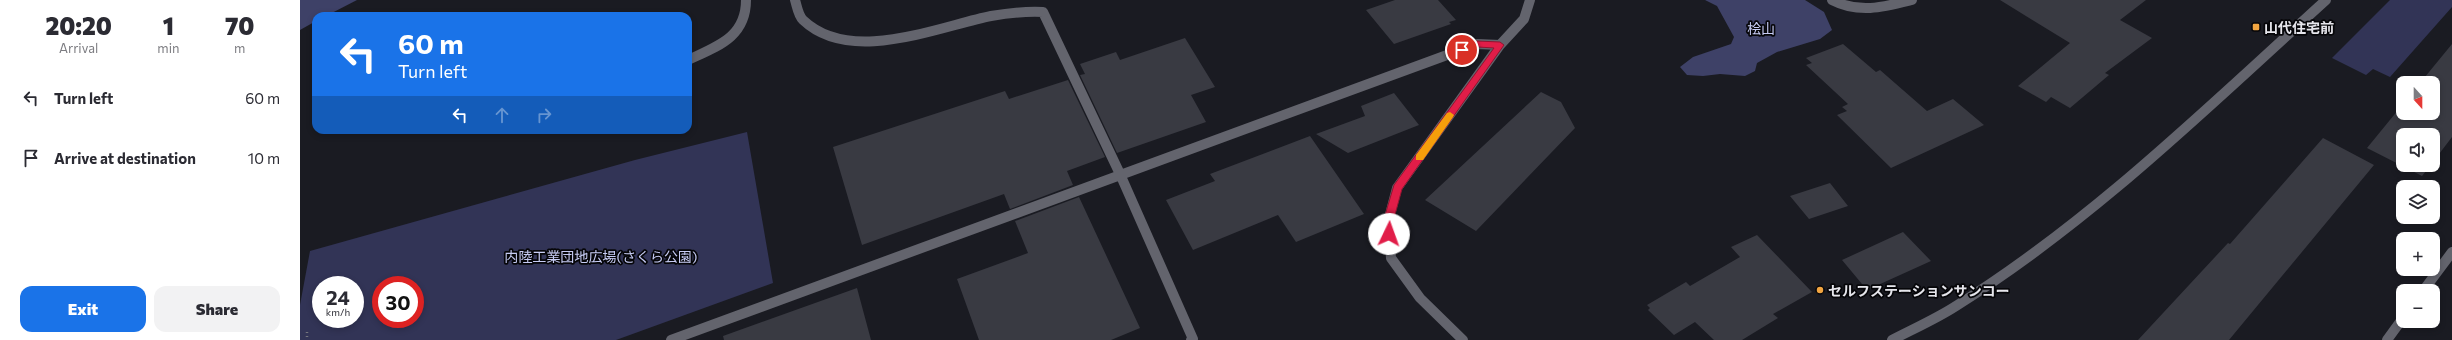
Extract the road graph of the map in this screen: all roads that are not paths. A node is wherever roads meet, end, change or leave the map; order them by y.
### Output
1 (746, 0) edge
2 (795, 0) edge
3 (1530, 0) edge
4 (1832, 0) edge
5 (1912, 0) edge
6 (2326, 0) edge
7 (1500, 45) junction
8 (692, 58) edge
9 (1120, 174) junction
10 (2452, 252) edge
11 (2428, 284) edge
12 (2396, 328) edge
13 (671, 340) edge
14 (1191, 340) edge
15 (1463, 340) edge
16 (1892, 340) edge
17 (2387, 340) edge

1 - 8 street
2 - 9 street
3 - 7 street
4 - 5 street
6 - 16 street
7 - 9 street
7 - 15 street
9 - 13 street
9 - 14 street
10 - 11 street
12 - 17 street

